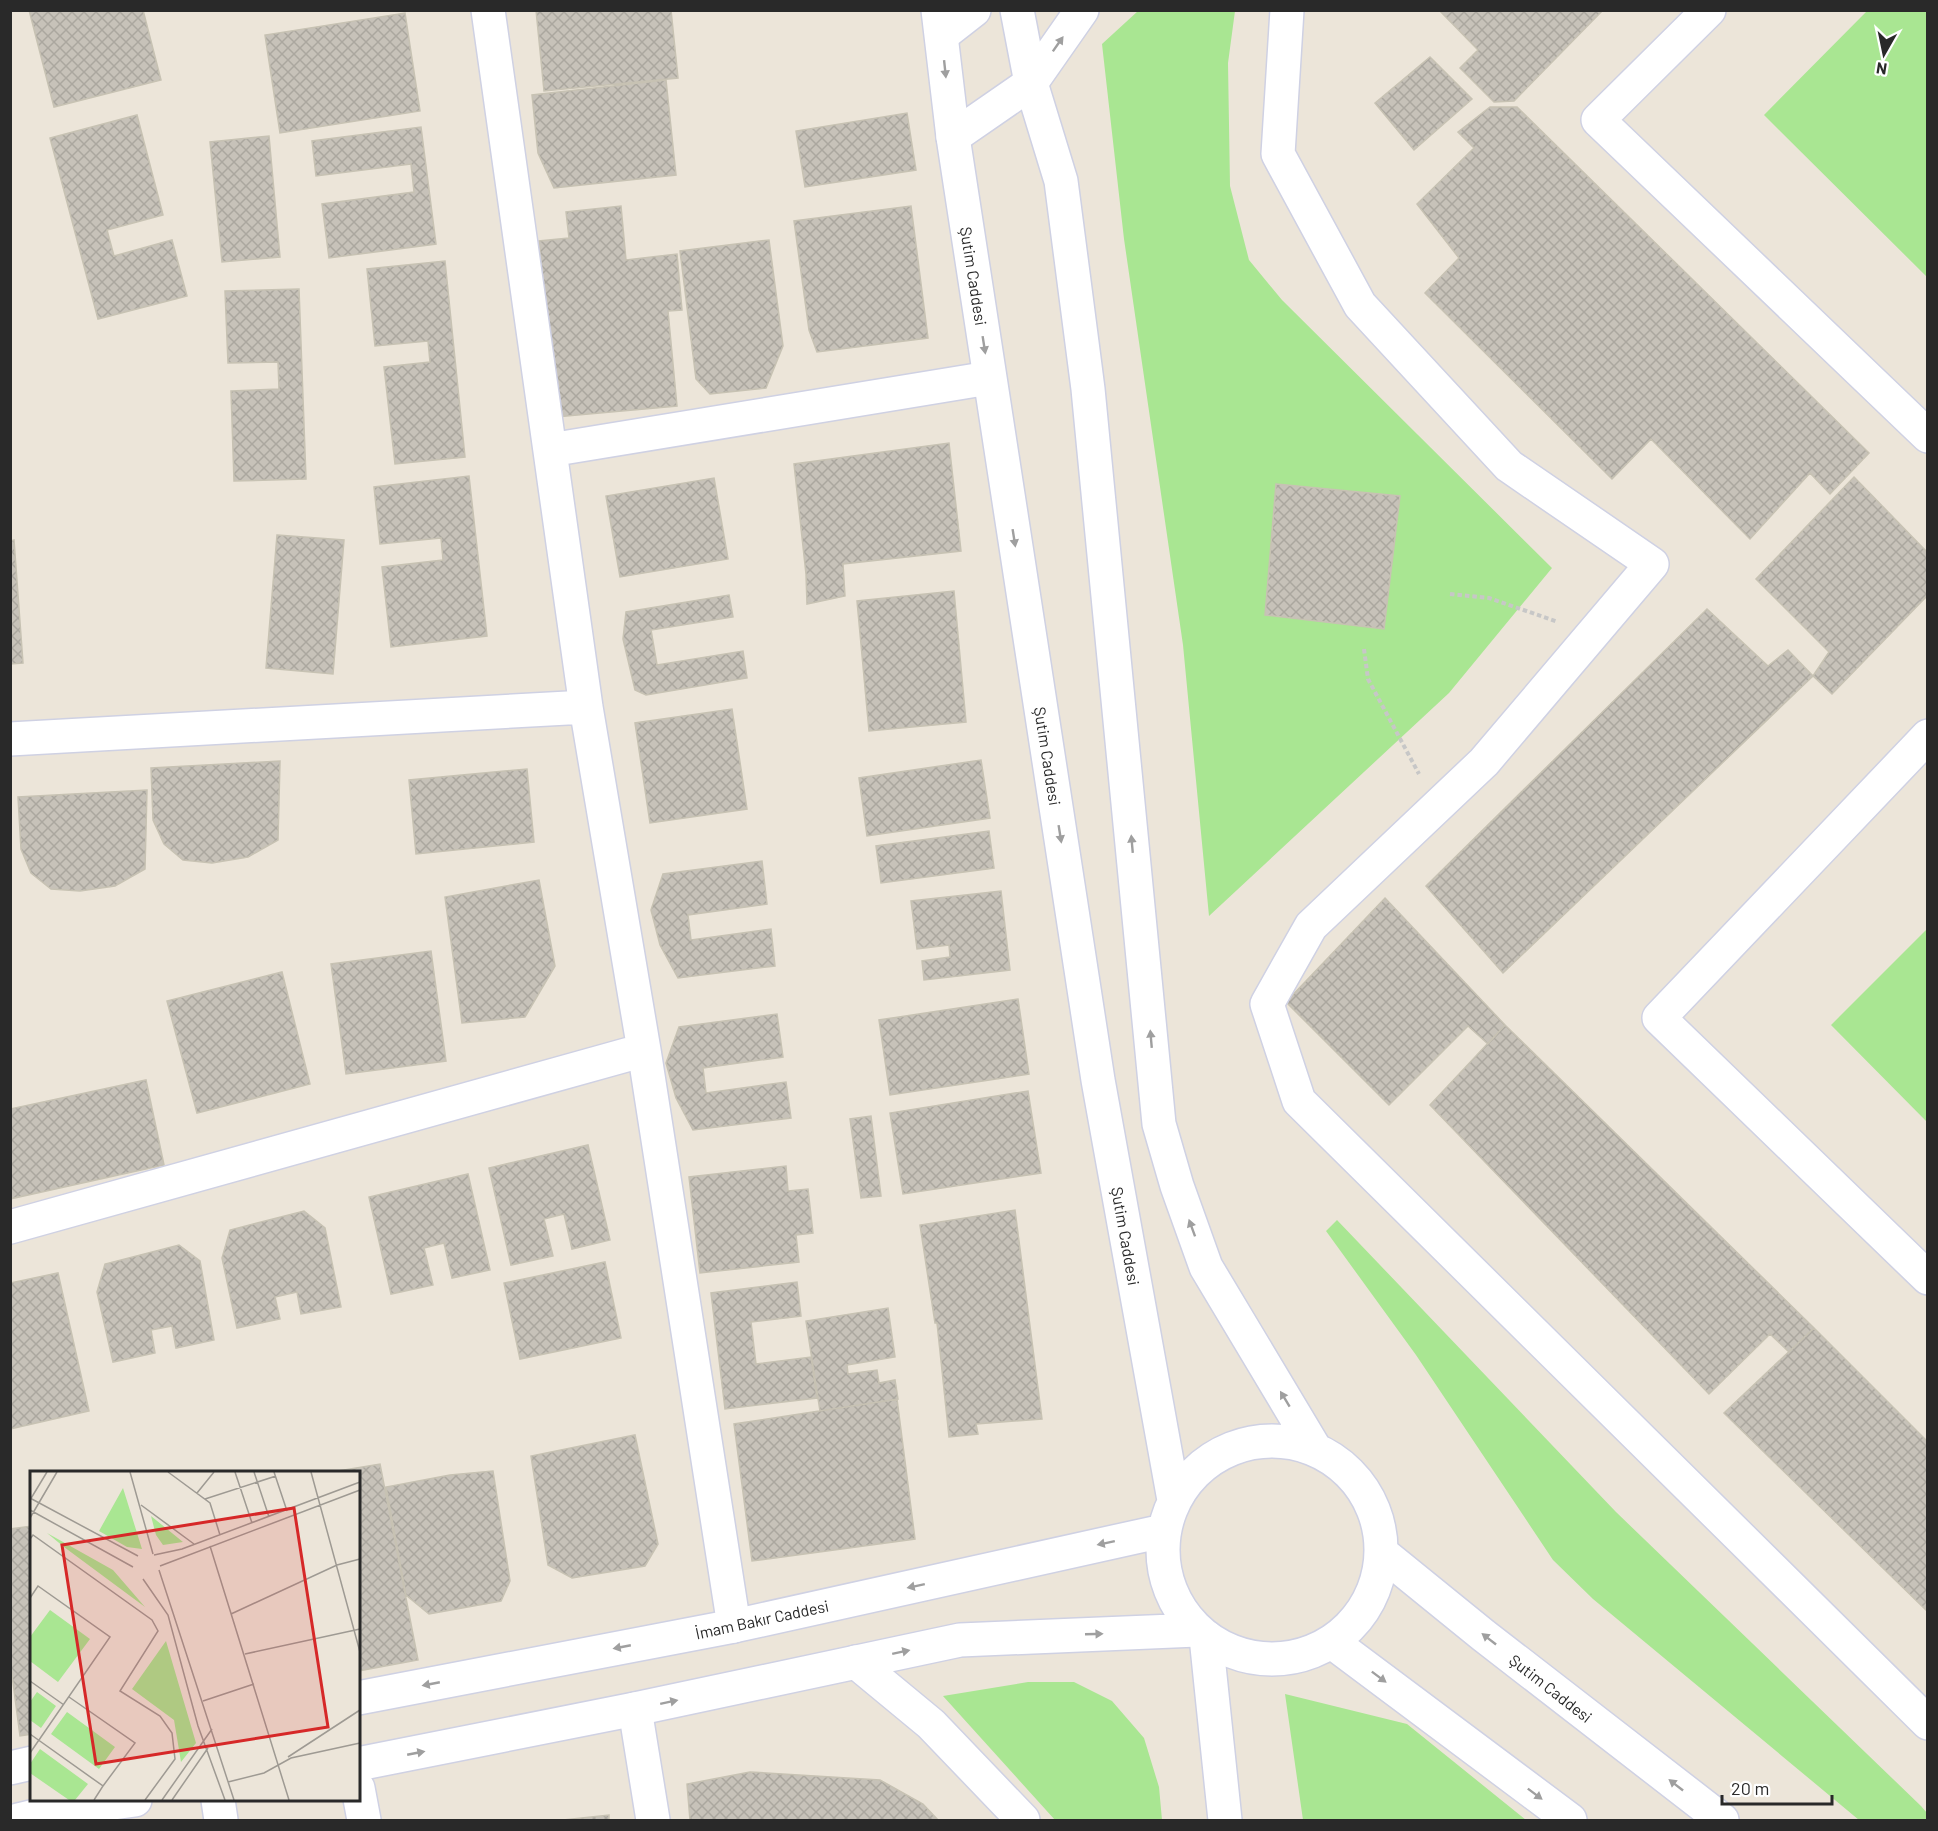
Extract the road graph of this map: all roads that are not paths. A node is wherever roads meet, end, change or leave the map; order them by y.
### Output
1 (488, 10) edge
2 (974, 10) edge
3 (1017, 10) edge
4 (1082, 10) edge
5 (1287, 10) edge
6 (1709, 10) edge
7 (940, 23) edge
8 (1031, 83) junction
9 (953, 137) junction
10 (989, 378) junction
11 (1928, 436) edge
12 (550, 450) junction
13 (586, 707) junction
14 (1928, 736) edge
15 (10, 739) edge
16 (644, 1050) junction
17 (10, 1227) edge
18 (1928, 1278) edge
19 (1315, 1449) junction
20 (1174, 1500) junction
21 (1164, 1531) junction
22 (1382, 1553) junction
23 (734, 1626) junction
24 (1201, 1633) junction
25 (1332, 1642) junction
26 (856, 1662) junction
27 (360, 1698) edge
28 (635, 1709) junction
29 (1928, 1724) edge
30 (30, 1763) edge
31 (360, 1764) edge
32 (10, 1768) edge
33 (360, 1799) edge
34 (130, 1801) edge
35 (218, 1801) edge
36 (57, 1816) edge
37 (18, 1821) edge
38 (221, 1821) edge
39 (364, 1821) edge
40 (653, 1821) edge
41 (1023, 1821) edge
42 (1225, 1821) edge
43 (1570, 1821) edge
44 (1722, 1821) edge

1 - 12 street
2 - 7 street
3 - 8 street
8 -> 4 street
5 - 29 street
6 - 11 street
7 -> 9 street, Şutim Caddesi
8 - 9 street
19 -> 8 street
9 -> 10 street, Şutim Caddesi
10 - 12 street
10 -> 20 street, Şutim Caddesi
12 - 13 street
13 - 15 street
13 - 16 street
14 - 18 street
16 - 17 street
16 - 23 street
19 - 20 street
19 - 22 street
20 - 21 street
21 -> 23 street, İmam Bakır Caddesi
21 - 24 street
22 - 25 street
44 -> 22 street, Şutim Caddesi
23 -> 27 street, İmam Bakır Caddesi
24 - 25 street
26 -> 24 street
24 - 42 street
25 -> 43 street
28 -> 26 street
26 - 41 street
31 -> 28 street
28 - 40 street
30 - 32 street
33 - 39 street
34 - 36 street
35 - 38 street
36 - 37 street

